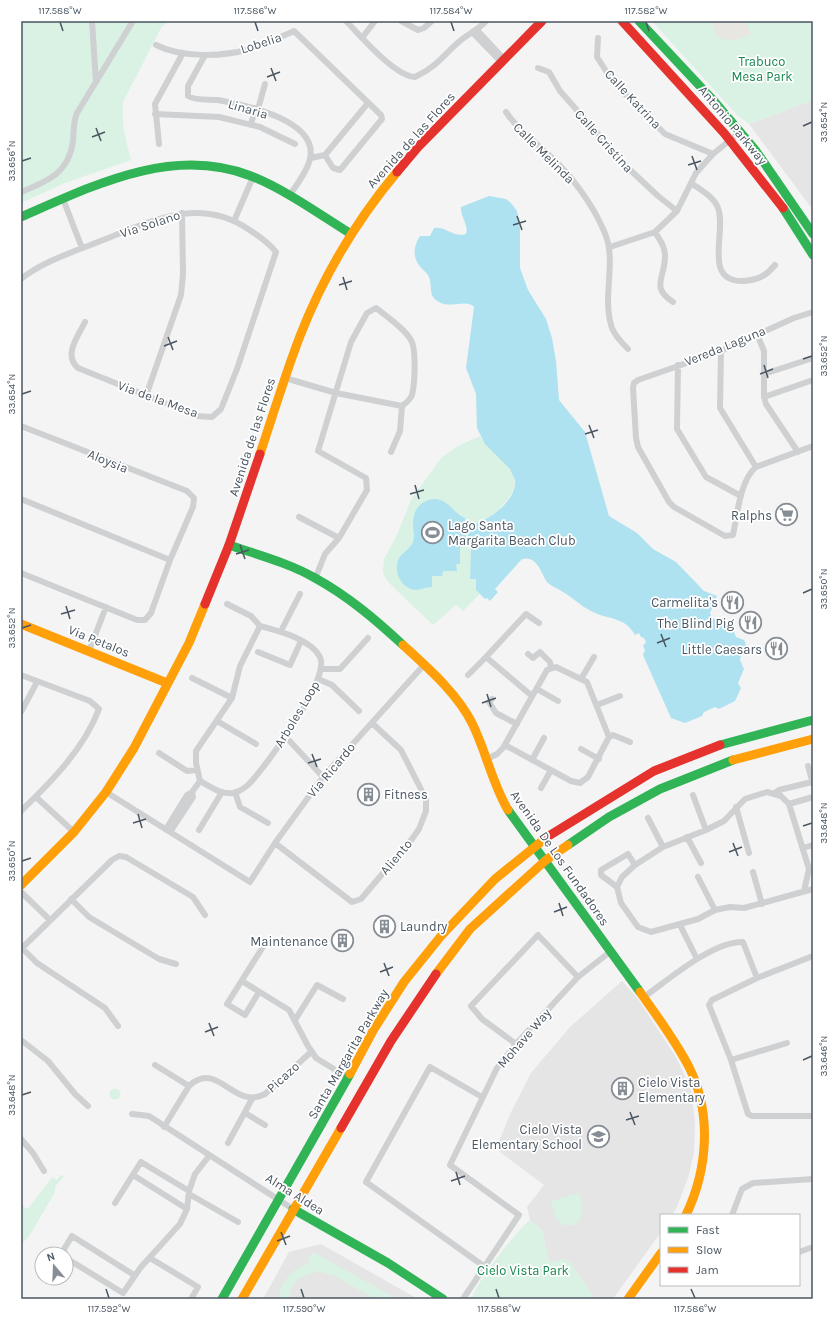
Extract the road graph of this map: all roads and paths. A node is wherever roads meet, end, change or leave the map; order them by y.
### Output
1 (92, 21) edge
2 (133, 21) edge
3 (346, 21) edge
4 (375, 21) edge
5 (401, 21) edge
6 (432, 21) edge
7 (486, 21) edge
8 (542, 21) edge
9 (622, 21) edge
10 (639, 21) edge
11 (475, 31) junction
12 (362, 38) junction
13 (598, 38) dead end
14 (156, 45) dead end
15 (183, 53) junction
16 (205, 55) junction
17 (503, 61) junction
18 (538, 68) dead end
19 (96, 82) junction
20 (265, 84) dead end
21 (368, 103) junction
22 (257, 108) junction
23 (506, 112) dead end
24 (155, 114) junction
25 (251, 124) junction
26 (740, 132) junction
27 (731, 139) junction
28 (159, 144) dead end
29 (294, 144) dead end
30 (712, 154) junction
31 (325, 155) junction
32 (311, 158) junction
33 (253, 177) junction
34 (691, 183) junction
35 (21, 192) edge
36 (288, 196) junction
37 (63, 199) junction
38 (677, 211) junction
39 (182, 213) junction
40 (21, 217) edge
41 (234, 221) junction
42 (655, 232) junction
43 (351, 234) junction
44 (813, 234) edge
45 (610, 247) junction
46 (82, 248) junction
47 (276, 252) joint
48 (813, 255) edge
49 (775, 265) dead end
50 (21, 279) edge
51 (674, 302) dead end
52 (813, 312) edge
53 (85, 322) dead end
54 (757, 334) junction
55 (628, 349) dead end
56 (721, 351) junction
57 (813, 358) edge
58 (678, 365) junction
59 (764, 374) junction
60 (285, 378) junction
61 (813, 380) edge
62 (336, 393) junction
63 (146, 396) junction
64 (764, 397) junction
65 (402, 406) junction
66 (21, 426) edge
67 (813, 446) edge
68 (391, 452) dead end
69 (798, 452) junction
70 (756, 467) junction
71 (742, 496) junction
72 (21, 499) edge
73 (298, 517) dead end
74 (339, 538) junction
75 (229, 545) junction
76 (170, 560) junction
77 (21, 573) edge
78 (315, 579) junction
79 (300, 594) dead end
80 (227, 604) dead end
81 (106, 607) junction
82 (539, 623) dead end
83 (21, 624) edge
84 (260, 626) junction
85 (281, 631) junction
86 (368, 638) dead end
87 (301, 641) junction
88 (88, 651) junction
89 (258, 652) dead end
90 (528, 654) dead end
91 (486, 657) junction
92 (594, 657) dead end
93 (423, 666) junction
94 (551, 668) junction
95 (322, 669) junction
96 (21, 675) edge
97 (468, 675) dead end
98 (192, 678) dead end
99 (318, 679) junction
100 (581, 679) junction
101 (37, 682) junction
102 (167, 683) junction
103 (536, 689) junction
104 (532, 696) junction
105 (620, 696) dead end
106 (232, 698) junction
107 (492, 698) dead end
108 (558, 701) dead end
109 (597, 705) junction
110 (359, 711) dead end
111 (21, 712) edge
112 (813, 720) edge
113 (216, 721) junction
114 (372, 723) junction
115 (517, 724) junction
116 (286, 737) junction
117 (609, 737) junction
118 (544, 738) dead end
119 (813, 739) edge
120 (630, 742) dead end
121 (256, 744) dead end
122 (506, 745) junction
123 (581, 750) dead end
124 (159, 753) dead end
125 (599, 759) junction
126 (485, 760) junction
127 (532, 760) junction
128 (808, 766) dead end
129 (197, 770) junction
130 (551, 770) junction
131 (323, 777) junction
132 (200, 781) junction
133 (813, 783) edge
134 (541, 788) dead end
135 (106, 792) junction
136 (222, 792) junction
137 (235, 792) junction
138 (775, 793) junction
139 (693, 795) dead end
140 (36, 797) junction
141 (813, 797) edge
142 (789, 804) junction
143 (736, 807) junction
144 (21, 811) edge
145 (648, 818) dead end
146 (268, 823) dead end
147 (199, 830) dead end
148 (706, 830) junction
149 (168, 831) junction
150 (74, 832) junction
151 (687, 837) junction
152 (275, 843) junction
153 (534, 845) junction
154 (813, 845) edge
155 (663, 847) junction
156 (803, 848) junction
157 (749, 853) dead end
158 (546, 860) junction
159 (701, 863) dead end
160 (635, 865) junction
161 (753, 872) dead end
162 (698, 878) dead end
163 (21, 885) edge
164 (617, 887) junction
165 (813, 889) edge
166 (804, 891) junction
167 (21, 892) edge
168 (71, 899) junction
169 (762, 904) junction
170 (715, 910) junction
171 (205, 915) dead end
172 (50, 920) junction
173 (680, 925) junction
174 (266, 942) dead end
175 (22, 948) edge
176 (611, 951) junction
177 (813, 956) edge
178 (697, 959) junction
179 (176, 964) dead end
180 (578, 977) junction
181 (757, 978) junction
182 (242, 981) junction
183 (259, 992) junction
184 (644, 997) junction
185 (343, 999) dead end
186 (295, 1020) junction
187 (118, 1026) dead end
188 (21, 1040) edge
189 (787, 1043) dead end
190 (516, 1044) junction
191 (311, 1052) junction
192 (731, 1060) junction
193 (155, 1065) dead end
194 (347, 1077) junction
195 (189, 1086) junction
196 (482, 1097) junction
197 (252, 1099) junction
198 (88, 1106) dead end
199 (245, 1113) junction
200 (132, 1114) dead end
201 (813, 1116) edge
202 (265, 1125) dead end
203 (164, 1126) junction
204 (21, 1139) edge
205 (228, 1142) dead end
206 (209, 1156) junction
207 (44, 1171) dead end
208 (133, 1175) junction
209 (813, 1179) edge
210 (189, 1193) junction
211 (278, 1200) junction
212 (115, 1203) dead end
213 (187, 1209) junction
214 (293, 1209) junction
215 (686, 1214) edge
216 (732, 1214) edge
217 (238, 1222) dead end
218 (66, 1246) edge
219 (813, 1247) edge
220 (800, 1252) edge
221 (660, 1254) edge
222 (150, 1258) junction
223 (74, 1263) edge
224 (486, 1267) junction
225 (134, 1275) junction
226 (191, 1299) edge
227 (222, 1299) edge
228 (242, 1299) edge
229 (443, 1299) edge
230 (463, 1299) edge
231 (628, 1299) edge

1 - 19 street
2 - 19 street
3 - 12 street
4 - 12 street
5 - 6 street
7 - 11 street
8 - 17 main road, Avenida de las Flores
9 - 27 main road, Antonio Parkway
10 - 26 main road, Antonio Parkway
11 - 12 street
11 - 17 street
13 - 30 street, Calle Katrina
14 - 15 street, Lobelia
15 - 16 street, Lobelia
15 - 24 street
16 - 21 street, Lobelia
16 - 22 street, Linaria
17 - 43 main road, Avenida de las Flores
18 - 38 street, Calle Cristina
19 - 35 street
20 - 22 street
21 - 31 street
21 - 31 street, Lobelia
22 - 25 street
22 - 32 street, Linaria
23 - 45 street, Calle Melinda
24 - 25 street
24 - 28 street
25 - 29 street
26 - 27 street
26 - 44 main road, Antonio Parkway
27 - 30 street
27 - 48 main road, Antonio Parkway
30 - 34 street
31 - 32 street
32 - 36 street
33 - 36 main road
33 - 37 main road
33 - 41 street
34 - 38 street
34 - 49 street
36 - 43 main road
37 - 40 main road
37 - 46 street
38 - 42 street
39 - 41 street, Via Solano
39 - 46 street, Via Solano
39 - 63 street
41 - 47 street, Via Solano
42 - 45 street
42 - 51 street
43 - 60 main road, Avenida de las Flores
45 - 55 street, Calle Melinda
46 - 50 street, Via Solano
47 - 63 street, Via de la Mesa
52 - 54 street, Vereda Laguna
53 - 63 street, Via de la Mesa
54 - 56 street, Vereda Laguna
54 - 59 street
56 - 58 street, Vereda Laguna
56 - 70 street
57 - 59 street
58 - 71 street
58 - 71 street, Vereda Laguna
59 - 64 street
60 - 62 street
60 - 75 main road, Avenida de las Flores
61 - 64 street
62 - 65 street
62 - 65 street
62 - 74 street
64 - 69 street
65 - 68 street
66 - 76 street, Aloysia
67 - 69 street
69 - 70 street
70 - 71 street
72 - 76 street
73 - 74 street
74 - 78 street
75 - 78 main road, Avenida De Los Fundadores
75 - 102 main road, Avenida de las Flores
76 - 81 street
77 - 81 street
78 - 93 main road, Avenida De Los Fundadores
79 - 85 street
80 - 84 street
81 - 88 street
82 - 91 street
83 - 88 main road, Via Petalos
84 - 85 street, Arboles Loop
84 - 106 street
85 - 87 street, Arboles Loop
86 - 95 street
87 - 89 street
87 - 95 street, Arboles Loop
88 - 102 main road, Via Petalos
90 - 94 street
91 - 97 street
91 - 104 street
92 - 100 street
93 - 114 street, Via Ricardo
93 - 126 main road, Avenida De Los Fundadores
94 - 100 street
94 - 103 street
95 - 99 street, Arboles Loop
96 - 101 street
98 - 106 street
99 - 110 street
99 - 116 street, Arboles Loop
100 - 109 street
101 - 111 street
101 - 140 street
102 - 135 main road, Avenida de las Flores
103 - 104 street
103 - 108 street
104 - 115 street
105 - 109 street
106 - 113 street
107 - 115 street
109 - 117 street
112 - 153 main road, Santa Margarita Parkway
113 - 121 street
113 - 129 street
114 - 131 street, Via Ricardo
114 - 152 street, Aliento
115 - 122 street
116 - 131 street
116 - 137 street, Arboles Loop
117 - 120 street
117 - 125 street
118 - 127 street
119 - 158 main road
122 - 126 street
122 - 127 street
123 - 125 street
124 - 129 street
125 - 130 street
126 - 153 main road, Avenida De Los Fundadores
127 - 130 street
128 - 133 street
129 - 132 street
130 - 134 street
131 - 152 street, Via Ricardo
132 - 136 street
132 - 149 street
133 - 138 street
135 - 149 street
135 - 150 main road, Avenida de las Flores
136 - 137 street
136 - 147 street
137 - 146 street
138 - 142 street
138 - 143 street
139 - 148 street
140 - 144 street
140 - 150 street
141 - 142 street
142 - 156 street
143 - 148 street
143 - 157 street
145 - 155 street
148 - 151 street
149 - 152 street, Via Ricardo
150 - 163 main road, Avenida de las Flores
151 - 155 street
151 - 159 street
153 - 158 main road, Avenida De Los Fundadores
153 - 194 main road, Santa Margarita Parkway
154 - 156 street
155 - 160 street
156 - 166 street
158 - 176 main road, Avenida De Los Fundadores
158 - 214 main road
160 - 164 street
160 - 164 street
161 - 169 street
162 - 170 street
164 - 173 street
165 - 166 street
166 - 169 street
167 - 172 street
168 - 171 street
168 - 172 street
168 - 179 street
169 - 170 street
170 - 173 street
172 - 175 street
173 - 178 street
174 - 182 street
175 - 187 street
176 - 180 street, Mohave Way
176 - 184 main road, Avenida De Los Fundadores
177 - 181 street
178 - 181 street
178 - 184 street
180 - 190 street, Mohave Way
180 - 190 street
181 - 192 street
182 - 183 street
182 - 183 street
183 - 186 street
184 - 215 main road, Avenida De Los Fundadores
185 - 186 street
186 - 191 street
188 - 198 street
189 - 192 street
190 - 196 street, Mohave Way
191 - 194 street
191 - 197 street, Picazo
192 - 201 street
193 - 195 street
194 - 211 main road, Santa Margarita Parkway
195 - 197 street, Picazo
195 - 203 street
196 - 224 street, Mohave Way
196 - 224 street
197 - 199 street
199 - 202 street
199 - 205 street
200 - 203 street, Alma Aldea
203 - 206 street, Alma Aldea
204 - 207 street
206 - 210 street
206 - 211 street, Alma Aldea
208 - 210 street
208 - 212 street
208 - 213 street
209 - 216 street
210 - 213 street
210 - 217 street
211 - 214 street, Alma Aldea
211 - 227 main road, Santa Margarita Parkway
213 - 222 street
214 - 228 main road
214 - 229 main road, Alma Aldea
218 - 225 street
219 - 220 street
221 - 231 main road
222 - 225 street
222 - 226 street
223 - 225 street
224 - 230 street

